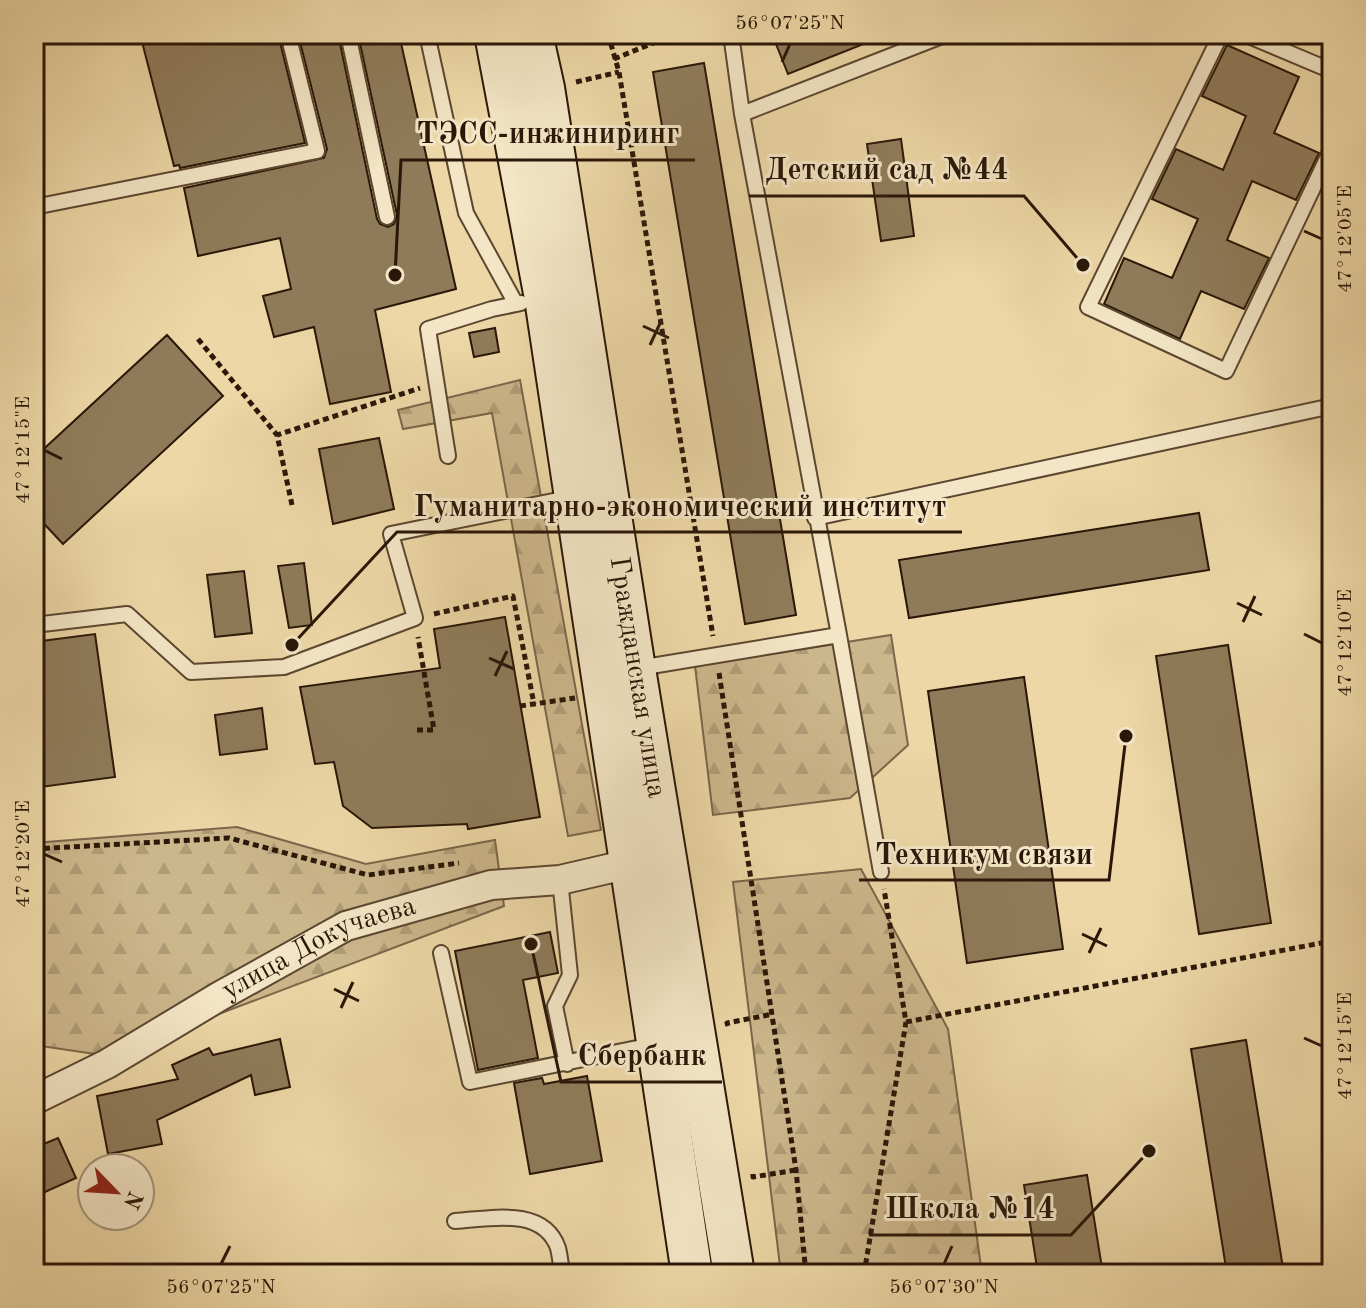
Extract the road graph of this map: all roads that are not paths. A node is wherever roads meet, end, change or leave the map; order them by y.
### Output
1 (288, 34) edge
2 (348, 34) edge
3 (427, 34) edge
4 (731, 34) edge
5 (947, 34) edge
6 (1221, 34) edge
7 (1244, 34) edge
8 (509, 36) edge
9 (1332, 71) edge
10 (742, 114) junction
11 (1332, 148) edge
12 (34, 207) edge
13 (387, 217) dead end
14 (530, 301) junction
15 (1332, 406) edge
16 (448, 456) dead end
17 (573, 497) junction
18 (815, 518) junction
19 (34, 625) edge
20 (839, 635) junction
21 (635, 669) junction
22 (629, 864) junction
23 (881, 872) road end
24 (560, 880) junction
25 (441, 953) dead end
26 (657, 1044) junction
27 (567, 1064) junction
28 (34, 1100) edge
29 (455, 1221) dead end
30 (562, 1274) edge
31 (692, 1274) edge
32 (734, 1274) edge

1 - 12 lane
2 - 13 lane
3 - 14 lane
4 - 10 lane
5 - 10 lane
6 - 11 lane
7 - 9 lane
8 - 14 main road, Гражданская улица
8 - 21 main road, Гражданская улица
10 - 18 lane
14 - 16 lane
14 - 17 main road, Гражданская улица
15 - 18 lane
17 - 19 lane
17 - 22 main road, Гражданская улица
18 - 20 lane
20 - 21 lane
20 - 23 lane
21 - 32 main road, Гражданская улица
22 - 24 street, улица Докучаева
22 - 26 main road, Гражданская улица
24 - 27 lane
24 - 28 street, улица Докучаева
25 - 27 lane
26 - 27 lane
26 - 31 main road, Гражданская улица
29 - 30 lane

